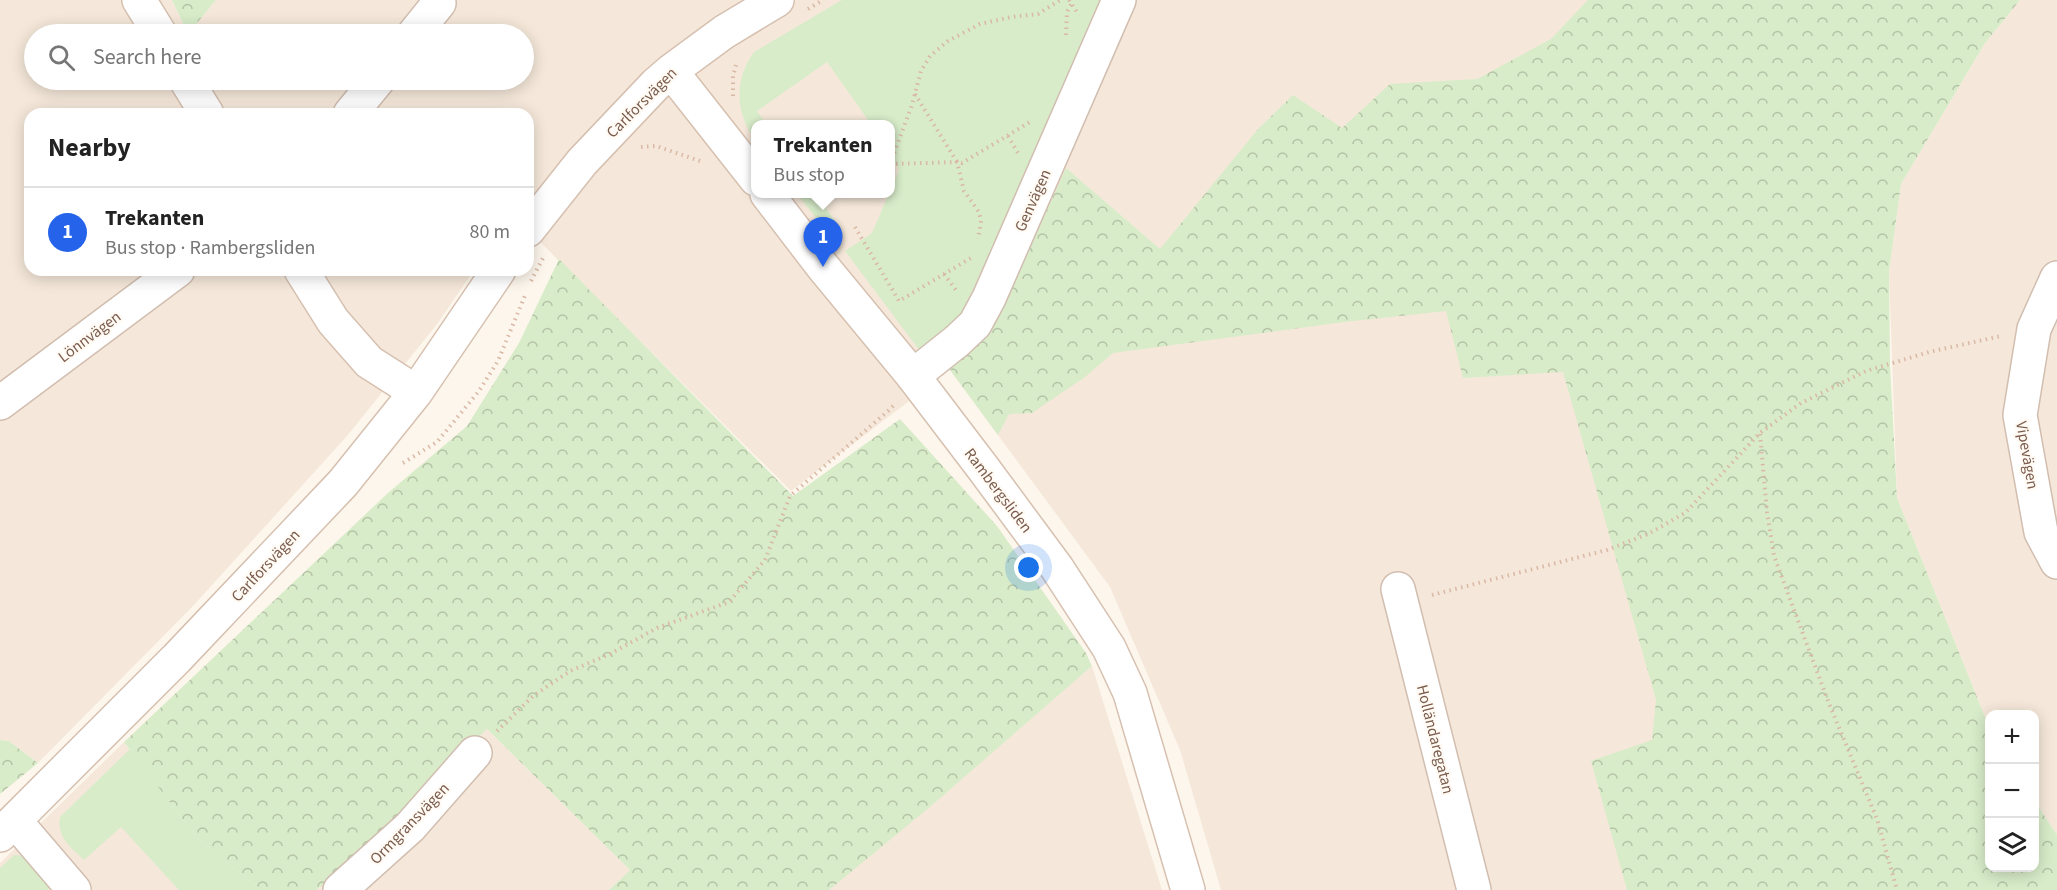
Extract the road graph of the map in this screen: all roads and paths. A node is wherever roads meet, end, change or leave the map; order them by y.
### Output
1 (139, 0) edge
2 (823, 0) edge
3 (1060, 0) edge
4 (1070, 0) edge
5 (1119, 0) edge
6 (439, 3) dead end
7 (790, 6) edge
8 (1081, 19) dead end
9 (154, 24) edge
10 (422, 24) edge
11 (737, 59) dead end
12 (670, 70) junction
13 (192, 90) edge
14 (370, 90) edge
15 (915, 93) junction
16 (733, 99) dead end
17 (203, 108) edge
18 (355, 108) edge
19 (1036, 117) dead end
20 (633, 147) dead end
21 (895, 152) edge
22 (702, 162) dead end
23 (957, 162) junction
24 (895, 164) edge
25 (751, 173) edge
26 (770, 198) edge
27 (855, 227) dead end
28 (536, 243) edge
29 (978, 247) dead end
30 (975, 256) dead end
31 (170, 276) edge
32 (305, 276) edge
33 (495, 276) edge
34 (530, 276) edge
35 (2057, 278) edge
36 (2034, 329) junction
37 (913, 376) junction
38 (416, 392) junction
39 (0, 403) edge
40 (1760, 433) junction
41 (395, 468) dead end
42 (2057, 562) edge
43 (1400, 596) joint
44 (475, 753) joint
45 (8, 828) edge
46 (74, 890) edge
47 (340, 890) edge
48 (1188, 890) edge
49 (1474, 890) edge
50 (1897, 890) edge

1 - 9 street
2 - 7 path
3 - 15 path
4 - 8 path
5 - 37 street, Genvägen
6 - 10 street
7 - 12 street, Carlforsvägen
11 - 16 path
12 - 25 street
12 - 28 street, Carlforsvägen
13 - 17 street
14 - 18 street
15 - 21 path
15 - 23 path
19 - 23 path
20 - 22 path
23 - 24 path
23 - 29 path
26 - 37 street, Rambergsliden
27 - 30 path
31 - 39 street, Lönnvägen
32 - 38 street
33 - 38 street, Carlforsvägen
34 - 41 path
35 - 36 street, Vipevägen
36 - 40 path
36 - 42 street, Vipevägen
37 - 44 path
37 - 48 street, Rambergsliden
38 - 45 street, Carlforsvägen
40 - 43 path
40 - 50 path
43 - 49 street, Holländaregatan
44 - 47 street, Ormgransvägen
45 - 46 street

